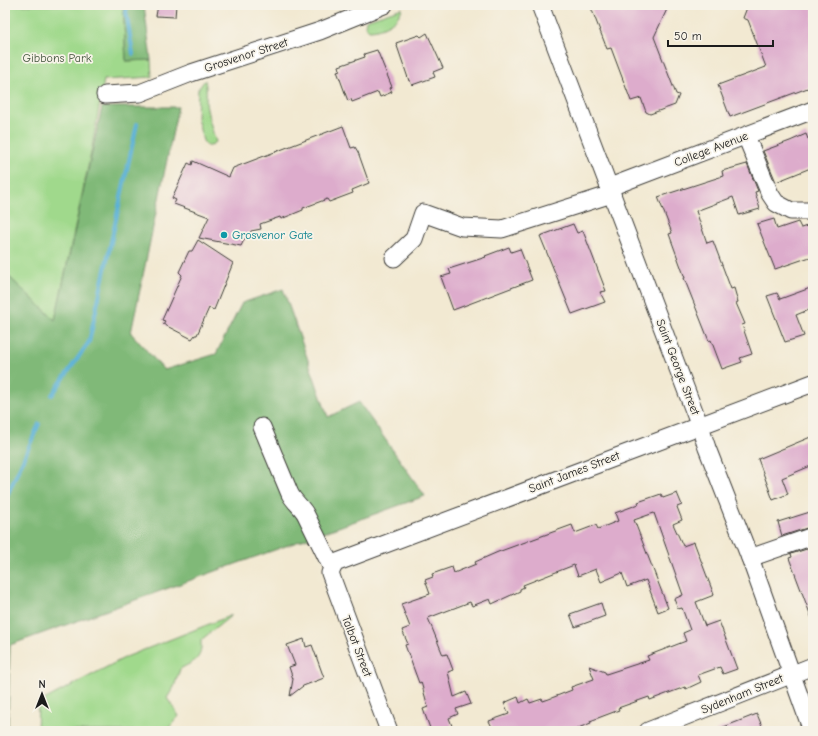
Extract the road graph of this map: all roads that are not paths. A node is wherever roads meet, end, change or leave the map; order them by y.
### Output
1 (384, 5) edge
2 (540, 5) edge
3 (105, 95) dead end
4 (813, 110) edge
5 (746, 136) junction
6 (611, 191) junction
7 (807, 216) edge
8 (394, 258) dead end
9 (813, 383) edge
10 (699, 424) junction
11 (262, 428) dead end
12 (813, 536) edge
13 (750, 558) junction
14 (334, 565) junction
15 (813, 666) edge
16 (791, 675) junction
17 (389, 731) edge
18 (648, 731) edge
19 (812, 731) edge

1 - 3 street, Grosvenor Street
2 - 6 street, Saint George Street
4 - 5 street, College Avenue
5 - 6 street, College Avenue
5 - 7 street
6 - 8 street, College Avenue
6 - 10 street, Saint George Street
9 - 10 street, Saint James Street
10 - 13 street, Saint George Street
10 - 14 street, Saint James Street
11 - 14 street, Talbot Street
12 - 13 street
13 - 16 street, Saint George Street
14 - 17 street, Talbot Street
15 - 16 street, Sydenham Street
16 - 18 street, Sydenham Street
16 - 19 street, Saint George Street

